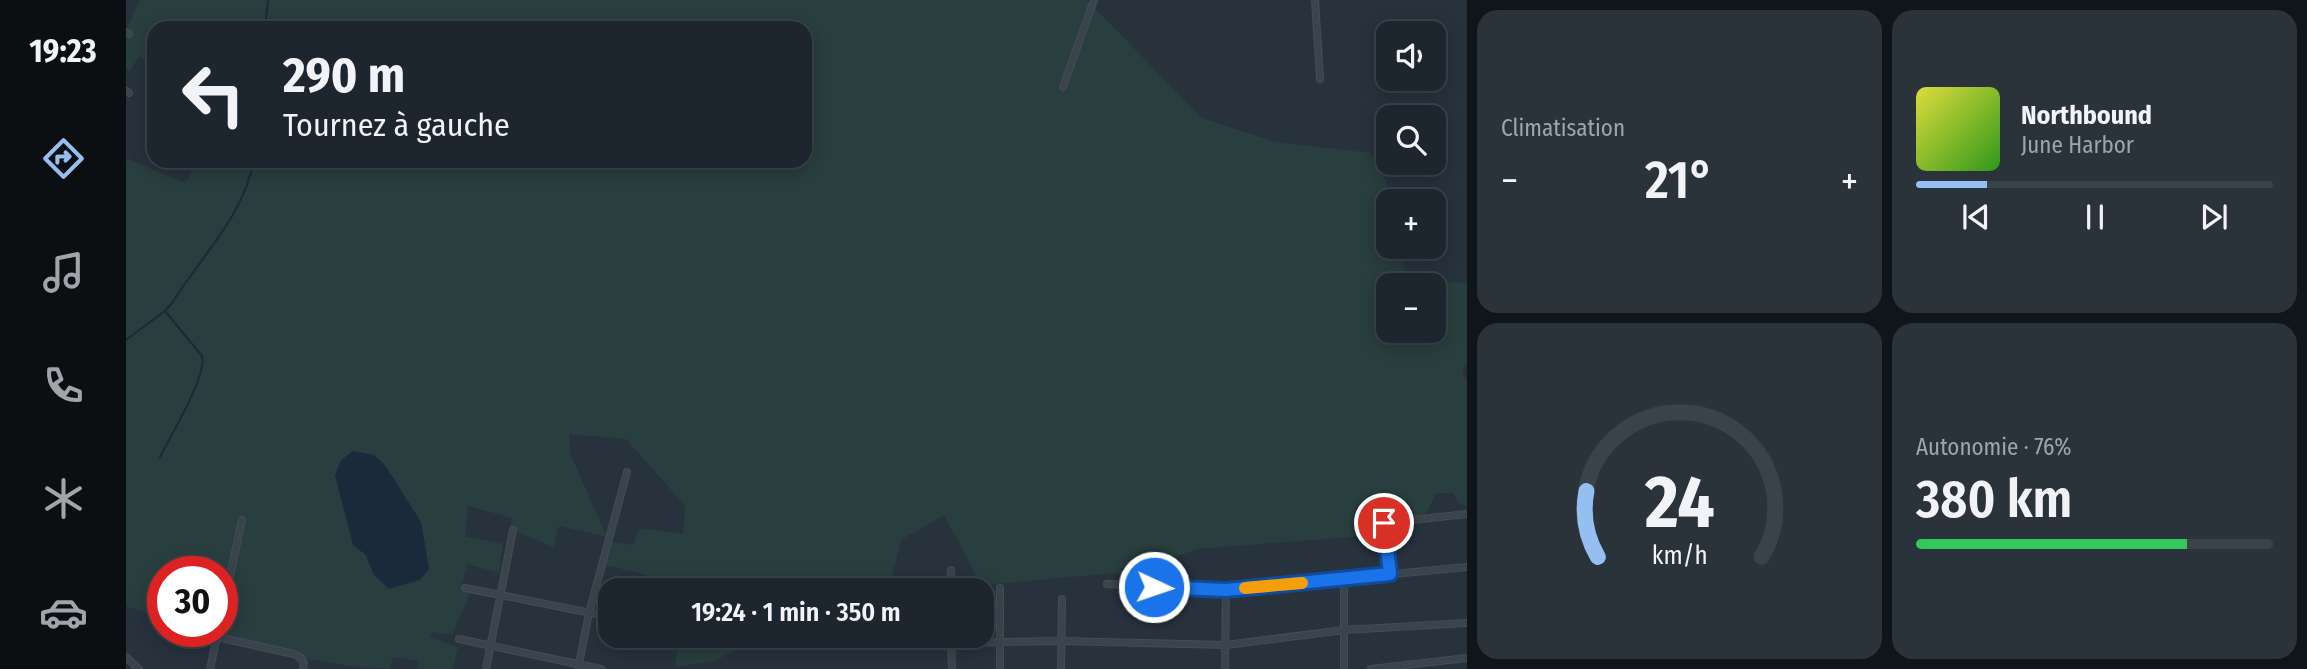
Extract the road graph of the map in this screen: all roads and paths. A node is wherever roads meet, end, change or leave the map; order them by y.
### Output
1 (1094, 0) edge
2 (1315, 0) edge
3 (1320, 79) dead end
4 (1063, 87) dead end
5 (627, 472) dead end
6 (1467, 514) edge
7 (242, 520) dead end
8 (513, 530) dead end
9 (234, 556) edge
10 (1467, 567) edge
11 (951, 570) dead end
12 (1390, 574) junction
13 (951, 578) edge
14 (1343, 580) junction
15 (1107, 584) dead end
16 (465, 588) dead end
17 (1000, 588) dead end
18 (1226, 590) junction
19 (500, 595) junction
20 (1062, 599) dead end
21 (589, 613) junction
22 (598, 615) edge
23 (1467, 623) edge
24 (1344, 630) junction
25 (238, 639) edge
26 (459, 639) dead end
27 (1061, 641) junction
28 (994, 642) edge
29 (1000, 643) junction
30 (490, 645) junction
31 (1226, 645) junction
32 (215, 647) edge
33 (951, 648) edge
34 (126, 657) edge
35 (1467, 659) edge
36 (578, 667) edge
37 (139, 669) edge
38 (210, 669) edge
39 (303, 669) edge
40 (485, 669) edge
41 (601, 669) edge
42 (951, 669) edge
43 (1000, 669) edge
44 (1061, 669) edge
45 (1225, 669) edge
46 (1344, 669) edge
47 (1371, 669) edge

1 - 4 street
2 - 3 street
5 - 21 street
6 - 12 street
7 - 9 street
8 - 19 street
10 - 12 street
11 - 13 street
12 - 14 street
14 - 18 street
14 - 24 street
15 - 18 street
16 - 19 street
17 - 29 street
18 - 31 street
19 - 21 street
19 - 30 street
20 - 27 street
21 - 22 street
21 - 36 street
23 - 24 street
24 - 31 street
24 - 46 street
25 - 39 street
26 - 30 street
27 - 29 street
27 - 31 street
27 - 44 street
28 - 29 street
29 - 43 street
30 - 36 street
30 - 40 street
31 - 45 street
32 - 38 street
33 - 42 street
34 - 37 street
35 - 47 street
36 - 41 street

